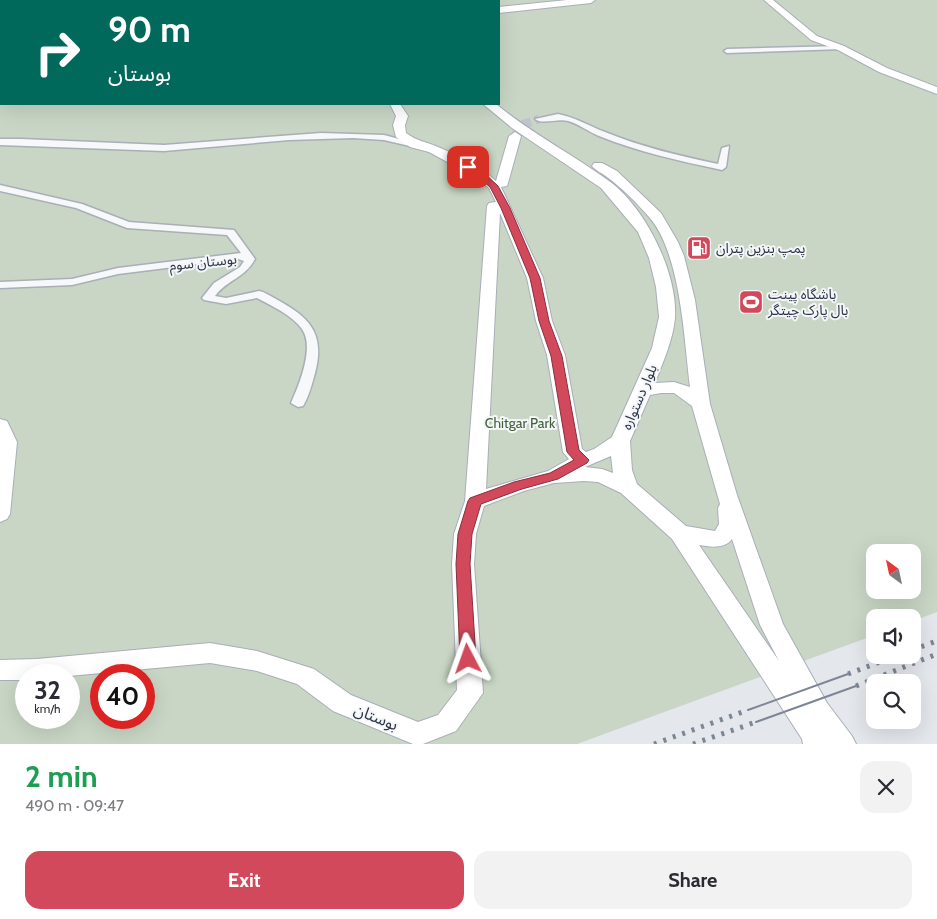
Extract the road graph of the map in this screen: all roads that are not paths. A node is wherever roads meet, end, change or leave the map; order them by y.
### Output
1 (591, 0) edge
2 (768, 0) edge
3 (500, 10) edge
4 (841, 48) junction
5 (726, 51) dead end
6 (937, 91) edge
7 (500, 100) edge
8 (396, 105) edge
9 (490, 105) edge
10 (539, 118) tunnel mouth
11 (515, 136) tunnel mouth
12 (0, 142) edge
13 (414, 144) junction
14 (726, 148) dead end
15 (502, 183) dead end
16 (0, 188) edge
17 (494, 206) dead end
18 (250, 259) junction
19 (0, 285) edge
20 (643, 391) junction
21 (298, 403) dead end
22 (701, 404) junction
23 (0, 425) edge
24 (620, 440) junction
25 (583, 460) junction
26 (554, 476) junction
27 (628, 488) junction
28 (727, 495) junction
29 (475, 501) junction
30 (0, 514) edge
31 (680, 533) junction
32 (0, 670) edge
33 (816, 730) edge
34 (843, 744) edge

1 - 3 street
2 - 4 street
4 - 5 street
4 - 6 street
7 - 22 street
8 - 13 street
9 - 20 street, بلوار دستواره
10 - 14 street
11 - 15 street
12 - 13 street
13 - 25 street
16 - 18 street
17 - 29 street, بوستان
18 - 19 street, بوستان سوم
18 - 21 street, بوستان سوم
20 - 22 street
20 - 24 street, بلوار دستواره
22 - 28 street
23 - 30 street
24 - 25 street
24 - 27 street, بلوار دستواره
25 - 26 street
26 - 27 street
26 - 29 street
27 - 31 street
28 - 31 street
28 - 33 street
29 - 32 street, بوستان
31 - 33 street
33 - 34 street

